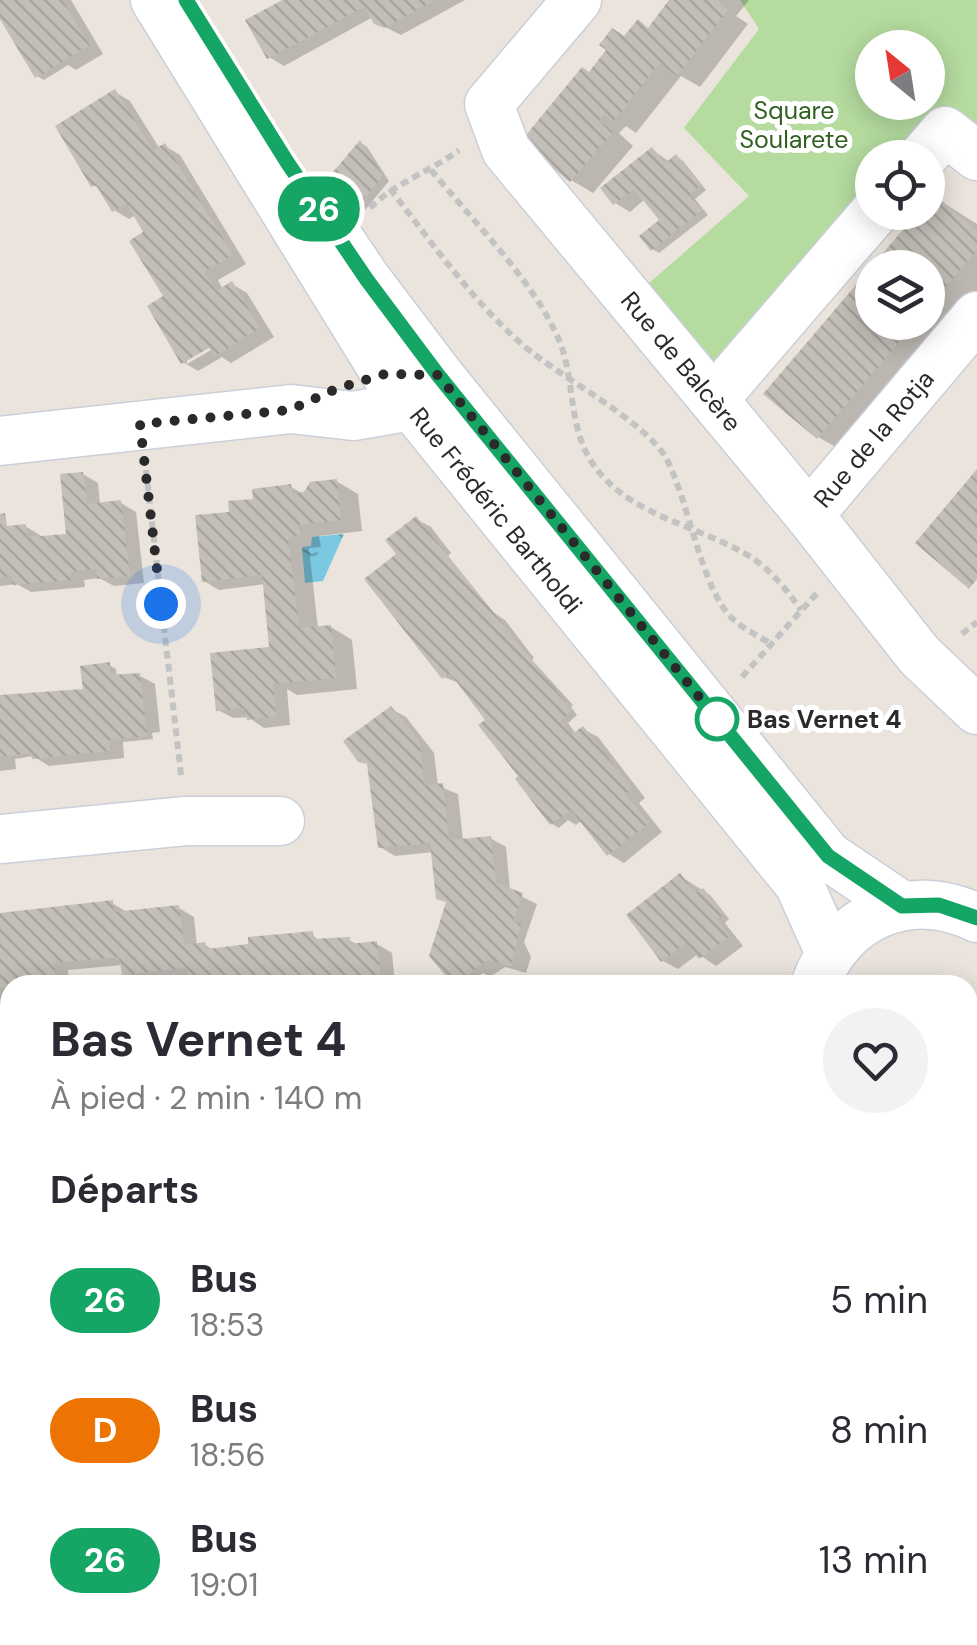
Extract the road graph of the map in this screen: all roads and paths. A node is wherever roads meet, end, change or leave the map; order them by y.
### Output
1 (155, 0) edge
2 (186, 0) edge
3 (577, 0) edge
4 (498, 125) junction
5 (937, 140) edge
6 (977, 156) edge
7 (430, 170) junction
8 (390, 189) junction
9 (366, 212) dead end
10 (860, 230) edge
11 (977, 316) edge
12 (977, 361) edge
13 (569, 381) junction
14 (412, 385) junction
15 (714, 399) junction
16 (140, 424) junction
17 (0, 441) edge
18 (692, 529) junction
19 (827, 538) junction
20 (801, 610) junction
21 (771, 644) junction
22 (977, 710) edge
23 (712, 713) junction
24 (186, 821) junction
25 (280, 822) dead end
26 (0, 839) edge
27 (902, 906) junction
28 (977, 918) edge
29 (822, 969) edge

1 - 14 street, Rue Frédéric Bartholdi
2 - 14 street, Rue Frédéric Bartholdi
3 - 4 street
4 - 7 path
4 - 15 street, Rue de Balcère
5 - 6 street
7 - 8 path
7 - 13 path
8 - 9 path
8 - 13 path
10 - 15 street
11 - 19 street, Rue de la Rotja
12 - 19 street, Rue de la Rotja
13 - 18 path
13 - 18 path
14 - 16 street
14 - 23 street, Rue Frédéric Bartholdi
14 - 29 street, Rue Frédéric Bartholdi
15 - 19 street, Rue de Balcère
16 - 17 street
16 - 24 path
18 - 20 path
18 - 21 path
19 - 20 path
19 - 22 street, Rue de Balcère
20 - 21 path
21 - 23 path
23 - 27 street, Rue Frédéric Bartholdi
24 - 25 street
24 - 26 street
27 - 28 street
27 - 29 street

